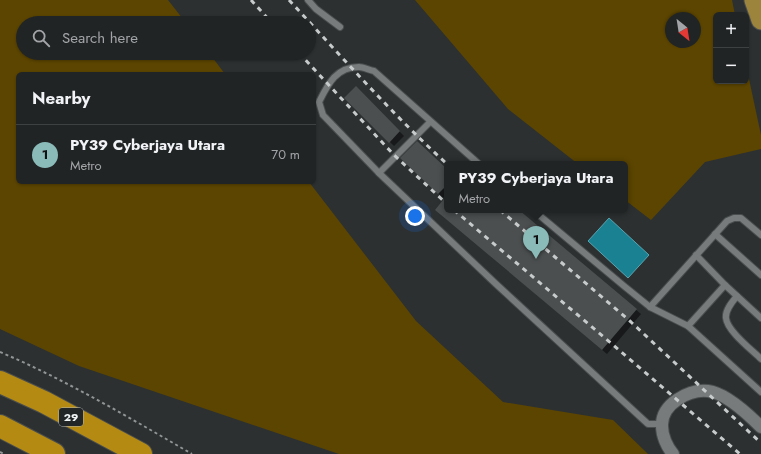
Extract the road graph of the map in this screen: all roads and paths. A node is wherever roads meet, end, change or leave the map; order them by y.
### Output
1 (308, 0) edge
2 (754, 0) edge
3 (761, 20) edge
4 (340, 27) dead end
5 (430, 122) junction
6 (476, 161) edge
7 (379, 173) junction
8 (538, 213) edge
9 (715, 234) junction
10 (761, 235) edge
11 (696, 255) junction
12 (761, 275) edge
13 (725, 285) junction
14 (737, 296) junction
15 (650, 307) junction
16 (761, 318) edge
17 (688, 326) junction
18 (0, 352) edge
19 (761, 359) edge
20 (0, 382) edge
21 (761, 392) edge
22 (662, 424) junction
23 (0, 426) edge
24 (761, 427) edge
25 (0, 452) edge
26 (4, 454) edge
27 (54, 454) edge
28 (141, 454) edge
29 (192, 454) edge
30 (673, 454) edge

1 - 4 lane
2 - 3 main road
5 - 6 lane
5 - 7 lane
5 - 7 lane
7 - 22 lane
8 - 15 lane
9 - 10 lane
9 - 11 lane
9 - 12 lane
11 - 13 lane
11 - 15 lane
13 - 14 lane
13 - 17 lane
14 - 16 lane
14 - 19 lane
15 - 17 lane
17 - 21 lane
18 - 29 path
20 - 28 highway, 29
22 - 24 street
22 - 30 street
23 - 27 highway
25 - 26 path

